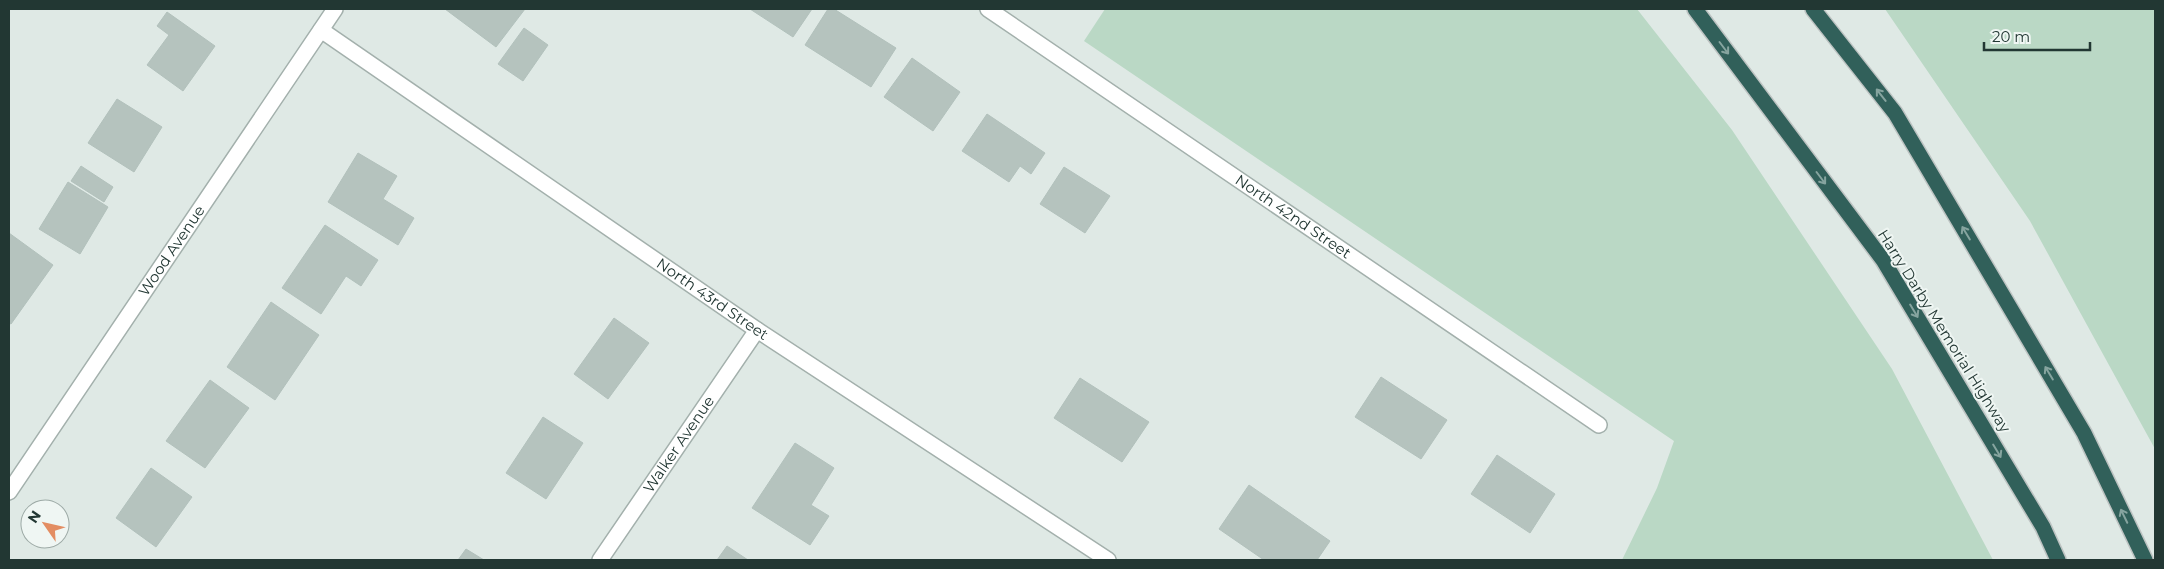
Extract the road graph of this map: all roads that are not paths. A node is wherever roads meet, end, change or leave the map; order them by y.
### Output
1 (335, 9) edge
2 (988, 9) edge
3 (1695, 9) edge
4 (1813, 9) edge
5 (321, 30) junction
6 (757, 330) junction
7 (1599, 425) dead end
8 (9, 492) edge
9 (600, 560) edge
10 (1108, 560) edge
11 (2058, 560) edge
12 (2146, 560) edge

1 - 5 street, Wood Avenue
2 - 7 street, North 42nd Street
3 -> 11 highway, Harry Darby Memorial Highway
12 -> 4 highway
5 - 6 street, North 43rd Street
5 - 8 street, Wood Avenue
6 - 9 street, Walker Avenue
6 - 10 street, North 43rd Street

